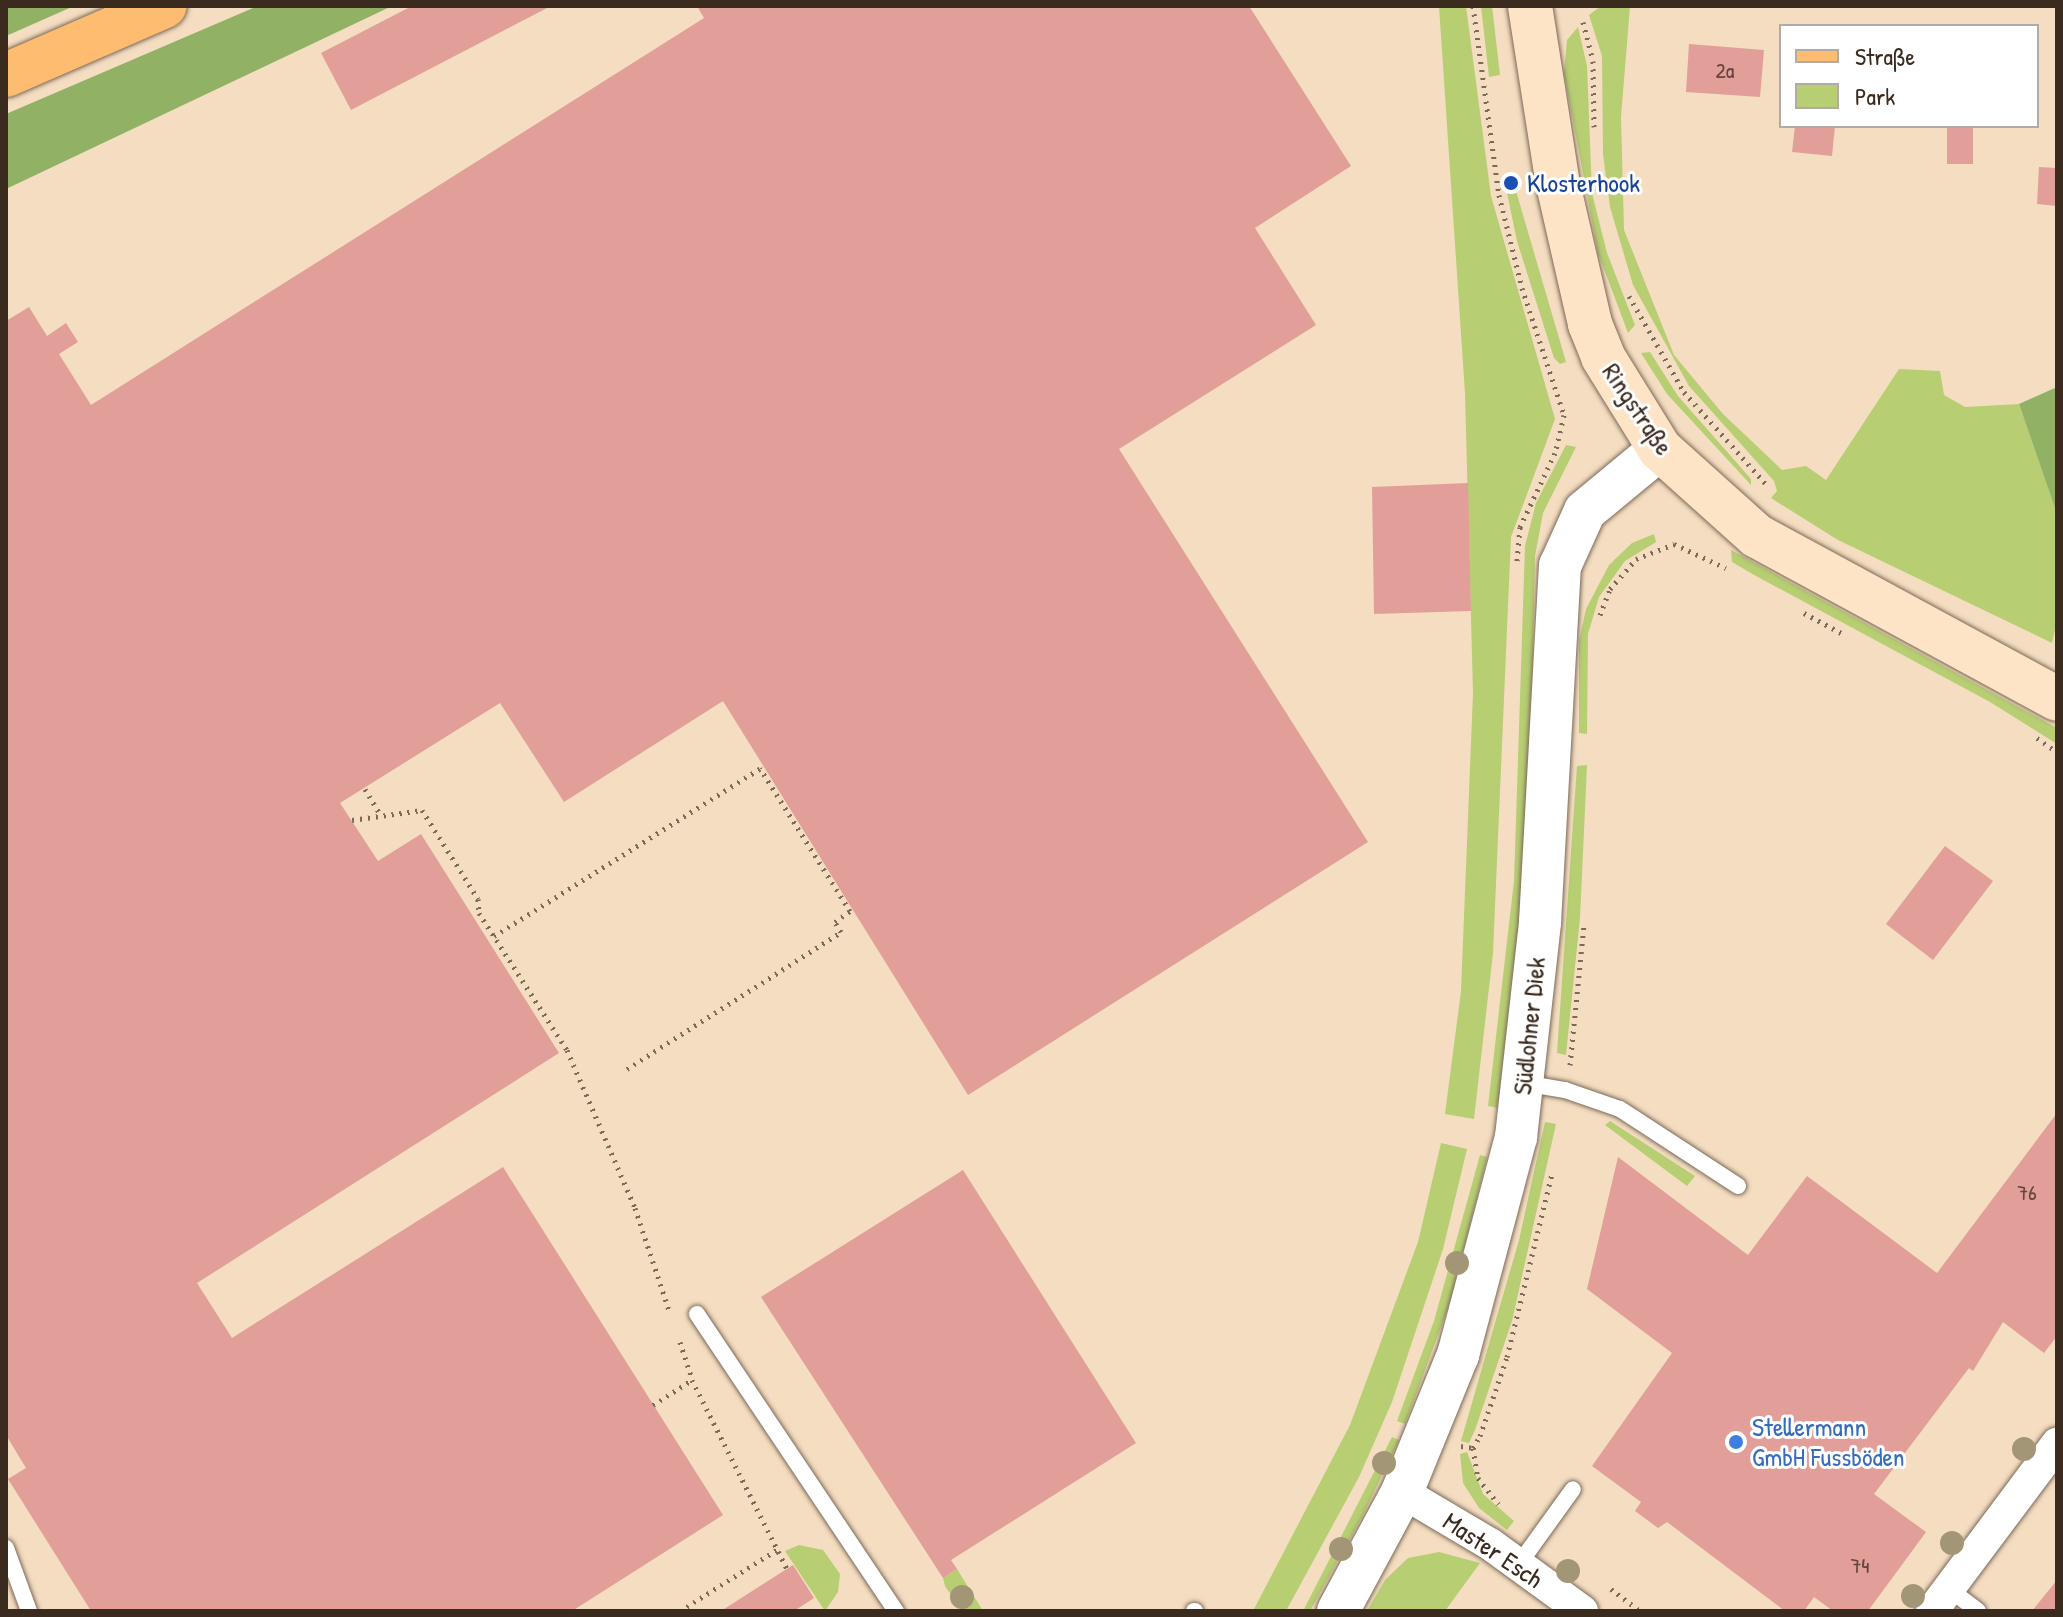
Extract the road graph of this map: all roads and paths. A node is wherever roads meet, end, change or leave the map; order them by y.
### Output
1 (165, 6) edge
2 (1473, 6) edge
3 (1530, 6) edge
4 (1583, 22) dead end
5 (6, 75) edge
6 (1594, 134) dead end
7 (1625, 287) dead end
8 (1660, 449) junction
9 (1765, 489) dead end
10 (1516, 569) dead end
11 (2057, 699) edge
12 (365, 789) dead end
13 (381, 816) junction
14 (352, 820) dead end
15 (494, 936) junction
16 (627, 1069) dead end
17 (1523, 1083) junction
18 (1738, 1186) dead end
19 (697, 1314) dead end
20 (673, 1323) dead end
21 (678, 1337) dead end
22 (692, 1380) junction
23 (653, 1405) dead end
24 (2057, 1444) edge
25 (1573, 1489) dead end
26 (1402, 1492) junction
27 (6, 1548) edge
28 (778, 1549) junction
29 (1519, 1564) junction
30 (787, 1569) dead end
31 (1941, 1600) edge
32 (29, 1611) edge
33 (680, 1611) edge
34 (896, 1611) edge
35 (1338, 1611) edge
36 (1582, 1611) edge
37 (1978, 1611) edge

1 - 5 main road
2 - 10 path
3 - 8 main road, Ringstraße
4 - 6 path
7 - 9 path
8 - 11 main road, Ringstraße
8 - 17 street, Südlohner Diek
12 - 13 path
13 - 14 path
13 - 15 path
15 - 16 path
15 - 20 path
17 - 18 lane
17 - 26 street, Südlohner Diek
19 - 34 lane
21 - 22 path
22 - 23 path
22 - 28 path
24 - 31 street
25 - 29 lane
26 - 29 street, Master Esch
26 - 35 street, Südlohner Diek
27 - 32 lane
28 - 30 path
28 - 33 path
29 - 36 street, Master Esch
31 - 37 lane

